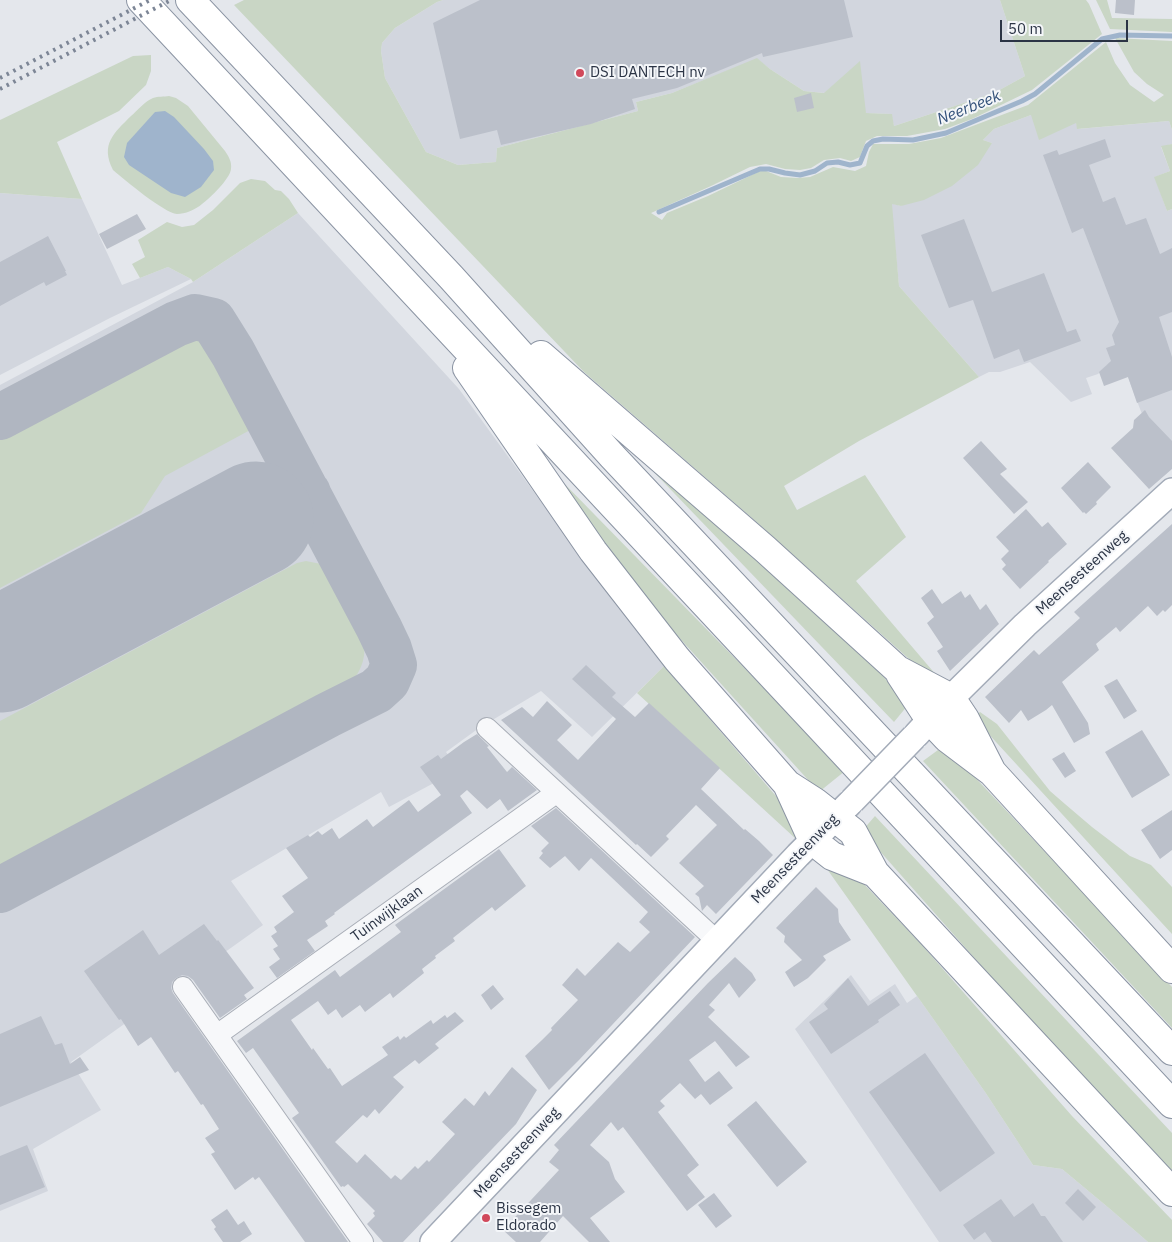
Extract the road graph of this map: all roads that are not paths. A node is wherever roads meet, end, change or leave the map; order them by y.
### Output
1 (141, 0) edge
2 (190, 0) edge
3 (451, 277) junction
4 (414, 291) junction
5 (1172, 491) edge
6 (898, 670) junction
7 (951, 698) junction
8 (487, 728) dead end
9 (922, 729) junction
10 (992, 772) junction
11 (787, 784) junction
12 (556, 793) junction
13 (844, 809) junction
14 (813, 841) junction
15 (875, 873) junction
16 (717, 942) junction
17 (1172, 969) edge
18 (183, 987) dead end
19 (217, 1035) junction
20 (1172, 1051) edge
21 (1172, 1104) edge
22 (1172, 1192) edge
23 (363, 1242) edge
24 (433, 1242) edge

1 - 4 highway
2 - 3 highway
3 - 6 highway
3 - 20 highway
4 - 11 highway
4 - 21 highway
5 - 7 main road, Meensesteenweg
6 - 7 highway
6 - 9 highway
7 - 9 main road, Meensesteenweg
7 - 10 highway
8 - 12 street
9 - 10 highway
9 - 13 main road, Meensesteenweg, bridge
10 - 17 highway
11 - 13 highway
11 - 14 highway
12 - 16 street
12 - 19 street, Tuinwijklaan
13 - 14 main road, Meensesteenweg
13 - 15 highway
14 - 15 highway
14 - 16 main road, Meensesteenweg
15 - 22 highway
16 - 24 main road, Meensesteenweg
18 - 19 street
19 - 23 street

